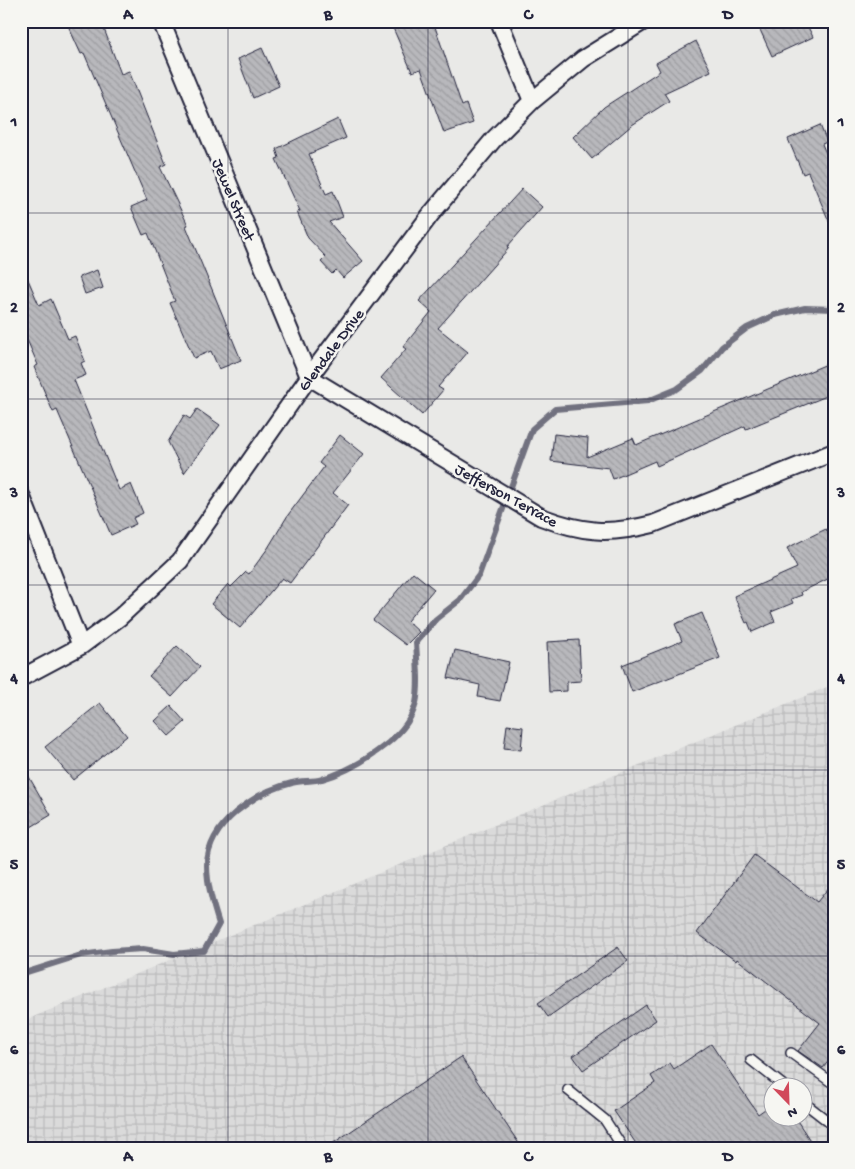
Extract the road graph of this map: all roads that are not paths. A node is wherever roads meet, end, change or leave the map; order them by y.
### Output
1 (162, 21) edge
2 (498, 21) edge
3 (644, 21) edge
4 (532, 101) junction
5 (309, 377) junction
6 (834, 452) edge
7 (21, 495) edge
8 (81, 646) junction
9 (21, 678) edge
10 (791, 1053) dead end
11 (751, 1060) dead end
12 (771, 1076) edge
13 (834, 1084) edge
14 (568, 1090) dead end
15 (812, 1109) edge
16 (834, 1126) edge
17 (624, 1148) edge

1 - 5 street, Jewel Street
2 - 4 street
3 - 4 street, Glendale Drive
4 - 5 street, Glendale Drive
5 - 6 street, Jefferson Terrace
5 - 8 street, Glendale Drive
7 - 8 street
8 - 9 street, Glendale Drive
10 - 13 lane
11 - 12 lane
14 - 17 lane
15 - 16 lane

